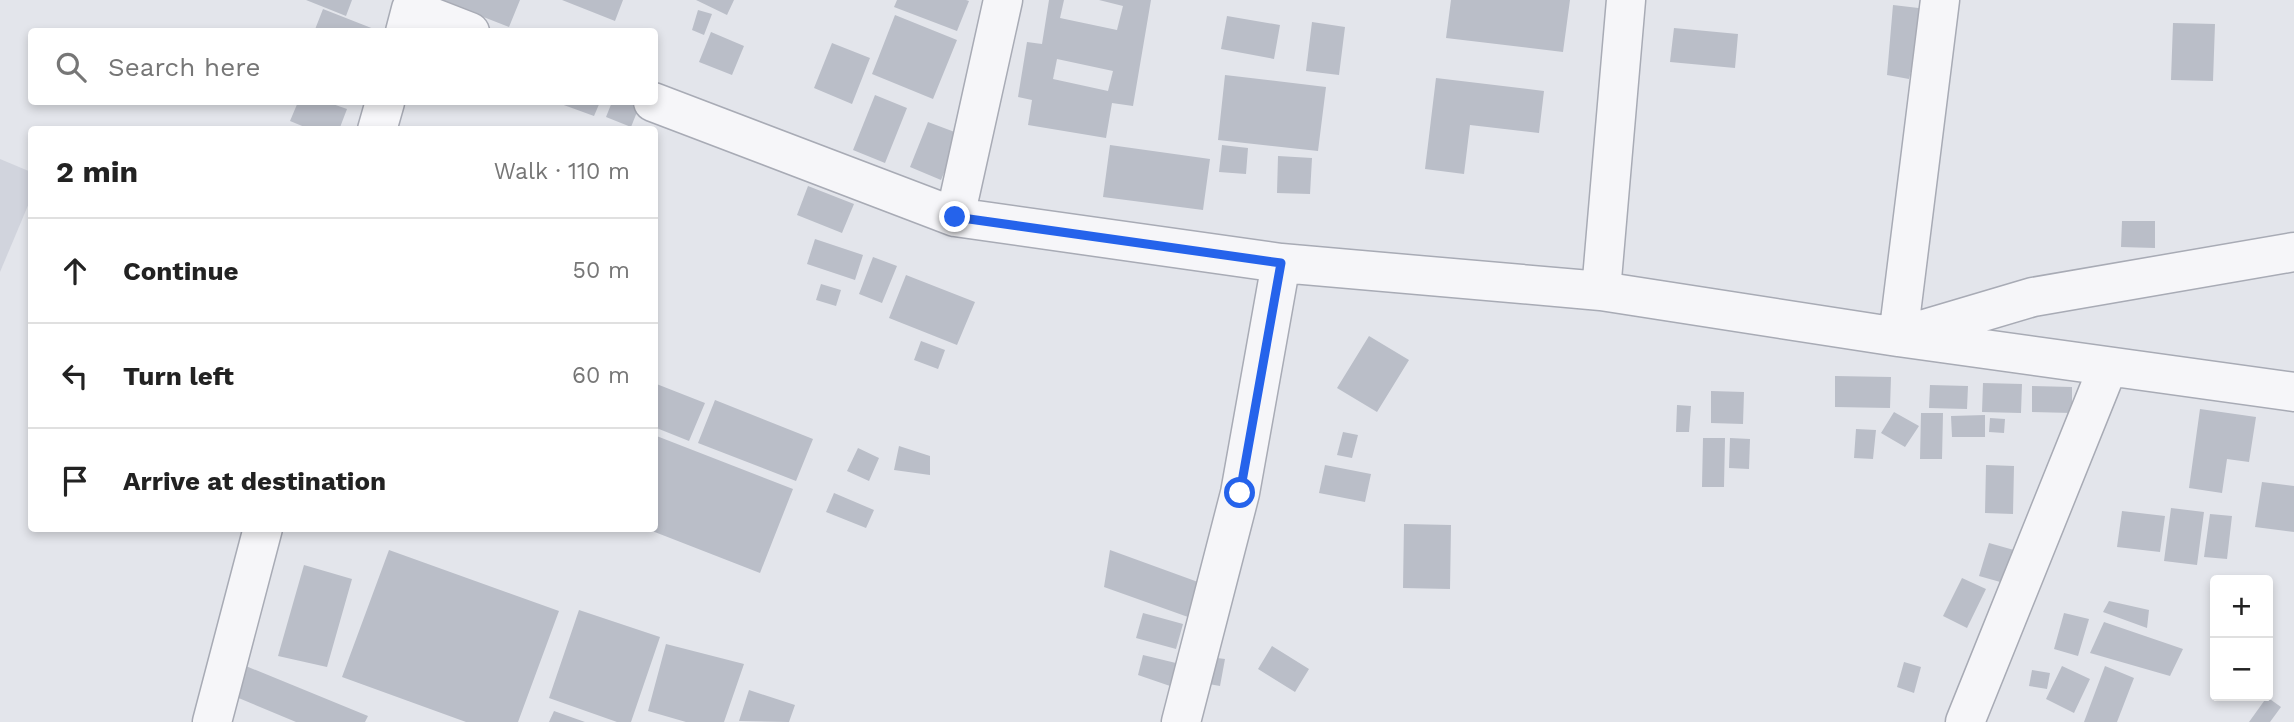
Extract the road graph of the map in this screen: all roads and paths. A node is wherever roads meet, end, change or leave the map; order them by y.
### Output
1 (1003, 0) edge
2 (1626, 0) edge
3 (1940, 0) edge
4 (410, 14) edge
5 (457, 28) edge
6 (658, 104) edge
7 (384, 105) edge
8 (378, 126) edge
9 (955, 217) junction
10 (2294, 252) edge
11 (1281, 263) junction
12 (1601, 291) junction
13 (1898, 337) junction
14 (2108, 366) junction
15 (2294, 392) edge
16 (262, 532) edge
17 (212, 722) edge
18 (1181, 722) edge
19 (1965, 722) edge

1 - 9 street
2 - 12 street
3 - 13 street
4 - 5 street
6 - 9 street
7 - 8 street
9 - 11 street
10 - 13 street
11 - 12 street
11 - 18 street
12 - 13 street
13 - 14 street
14 - 15 street
14 - 19 street
16 - 17 street

